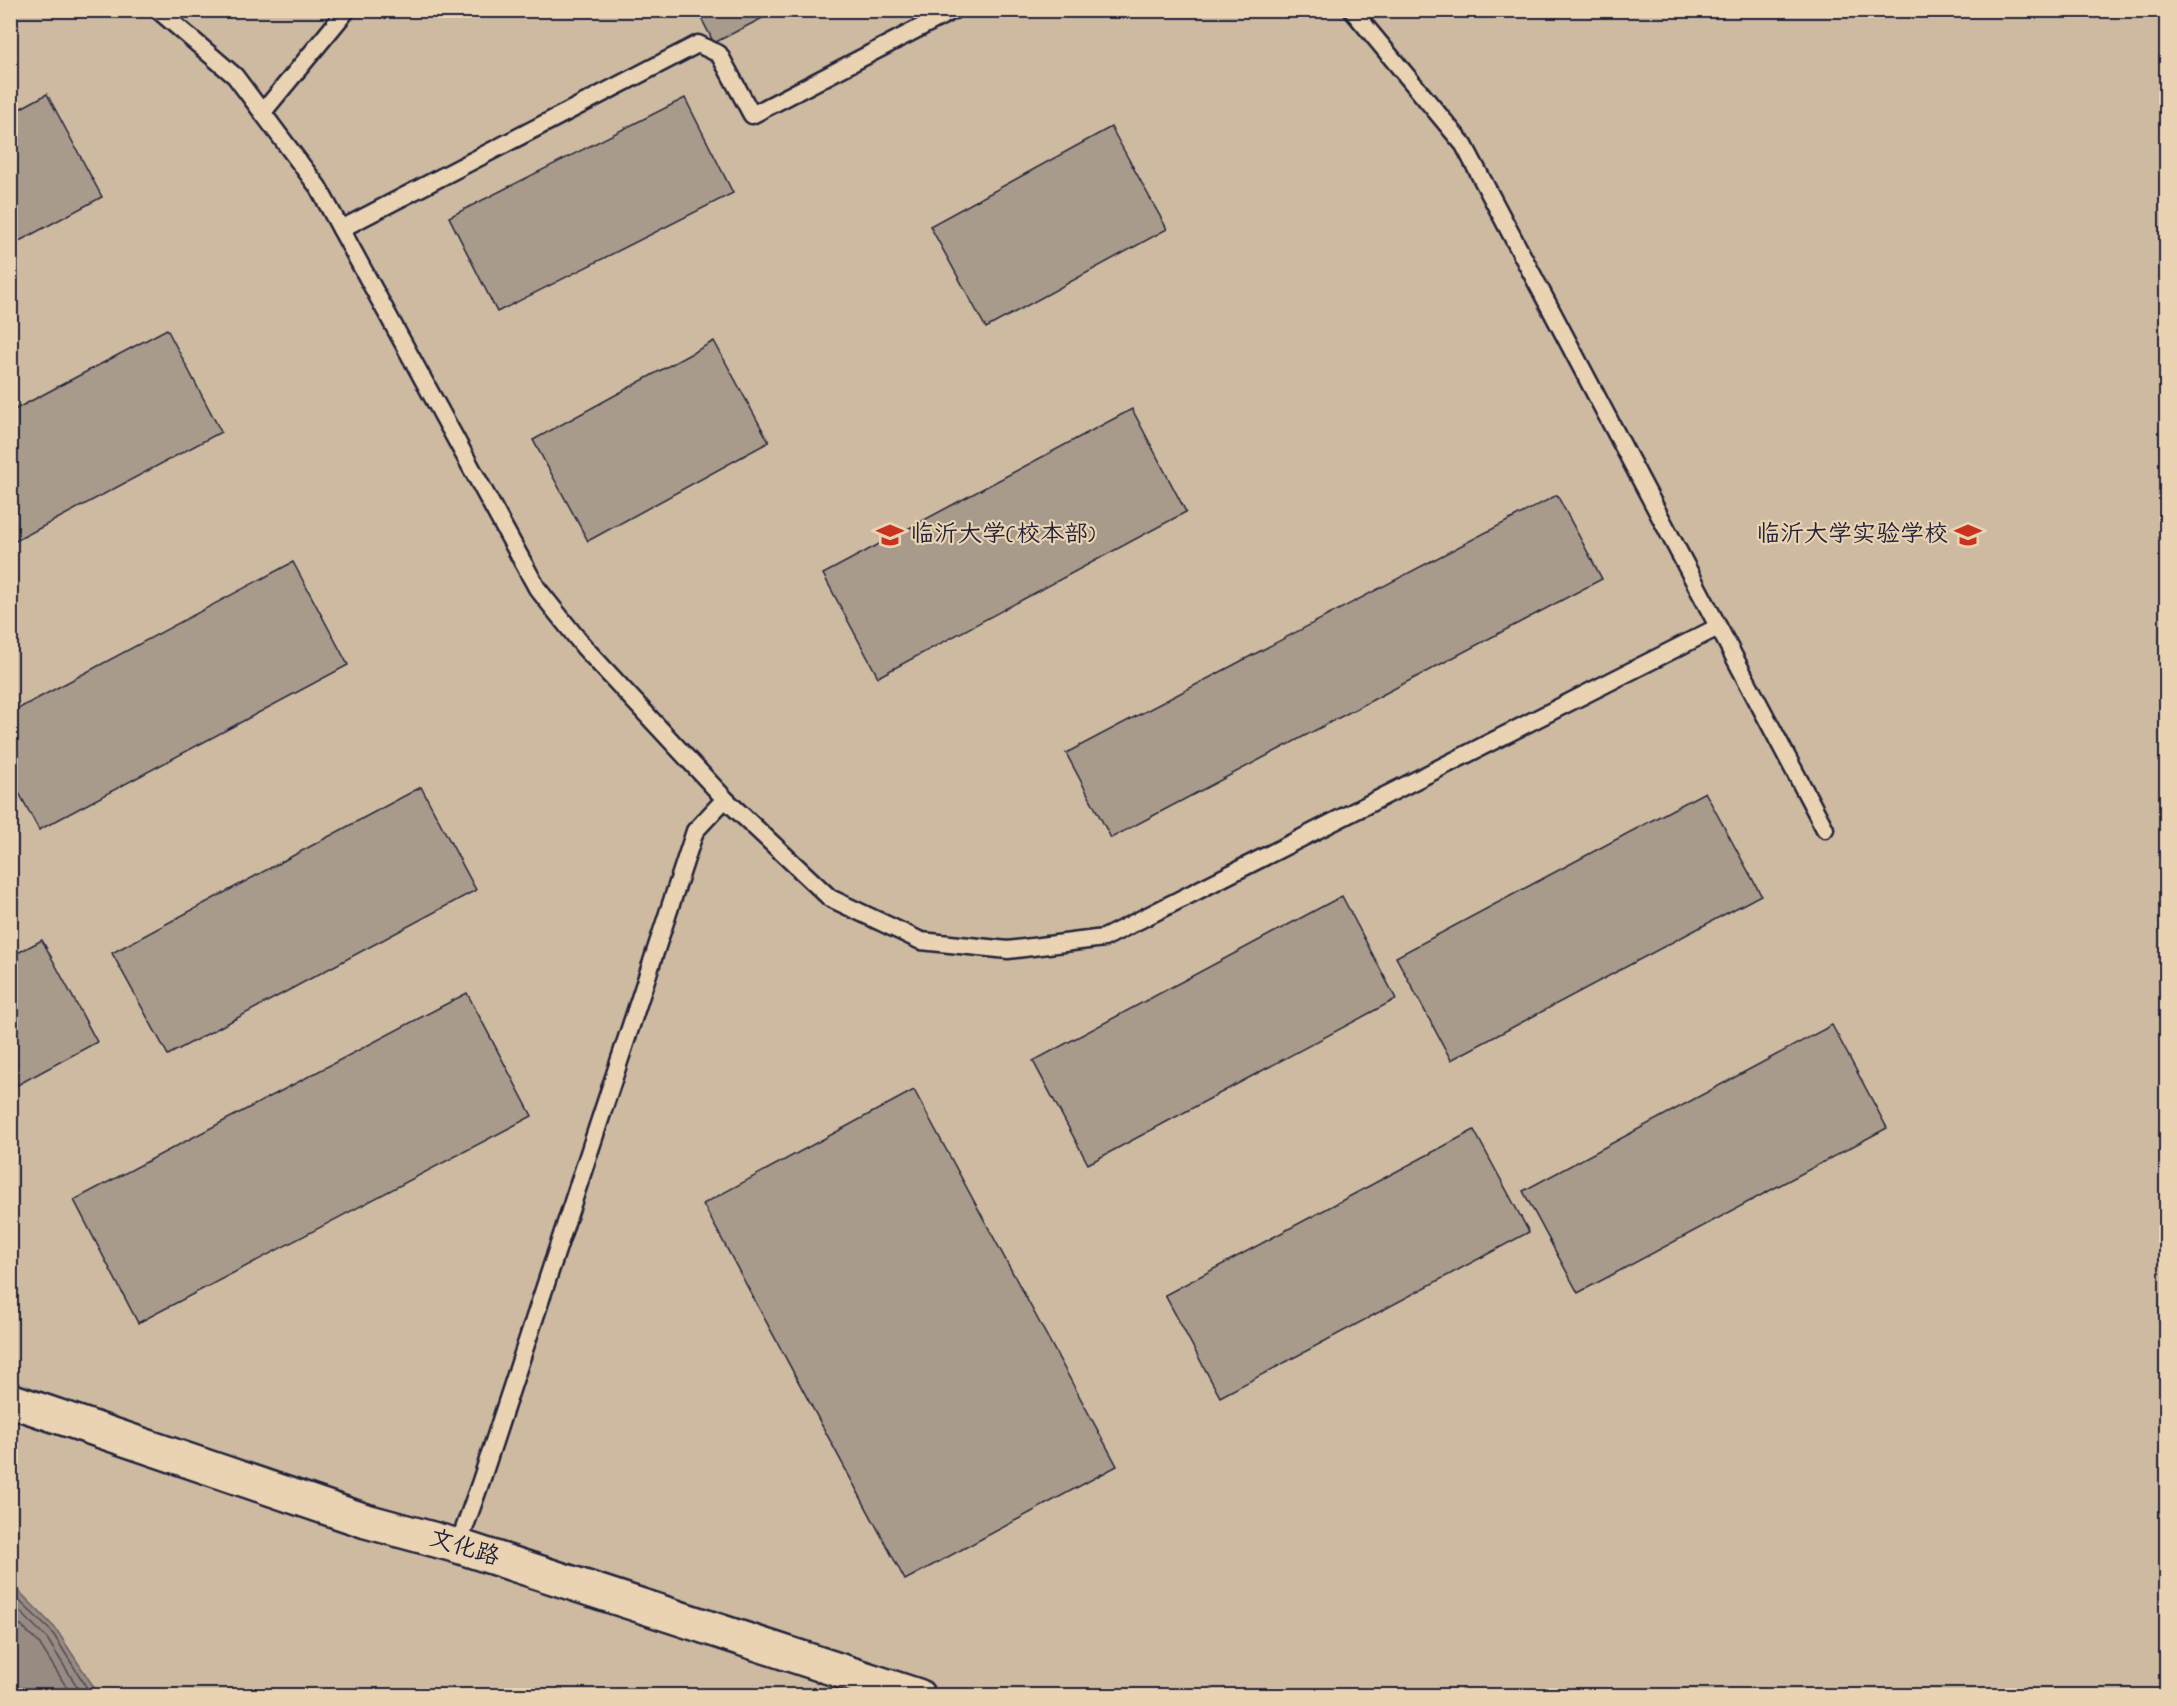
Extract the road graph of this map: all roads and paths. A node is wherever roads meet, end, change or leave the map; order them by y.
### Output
1 (158, 10) edge
2 (347, 10) edge
3 (954, 10) edge
4 (1352, 10) edge
5 (263, 112) junction
6 (341, 229) junction
7 (1718, 627) junction
8 (725, 799) junction
9 (1825, 829) dead end
10 (10, 1400) edge
11 (458, 1546) junction
12 (918, 1695) edge

1 - 5 lane
2 - 5 lane
3 - 6 lane
4 - 7 lane
5 - 6 lane
6 - 8 lane
7 - 8 lane
7 - 9 lane
8 - 11 lane
10 - 11 street, 文化路
11 - 12 street, 文化路

